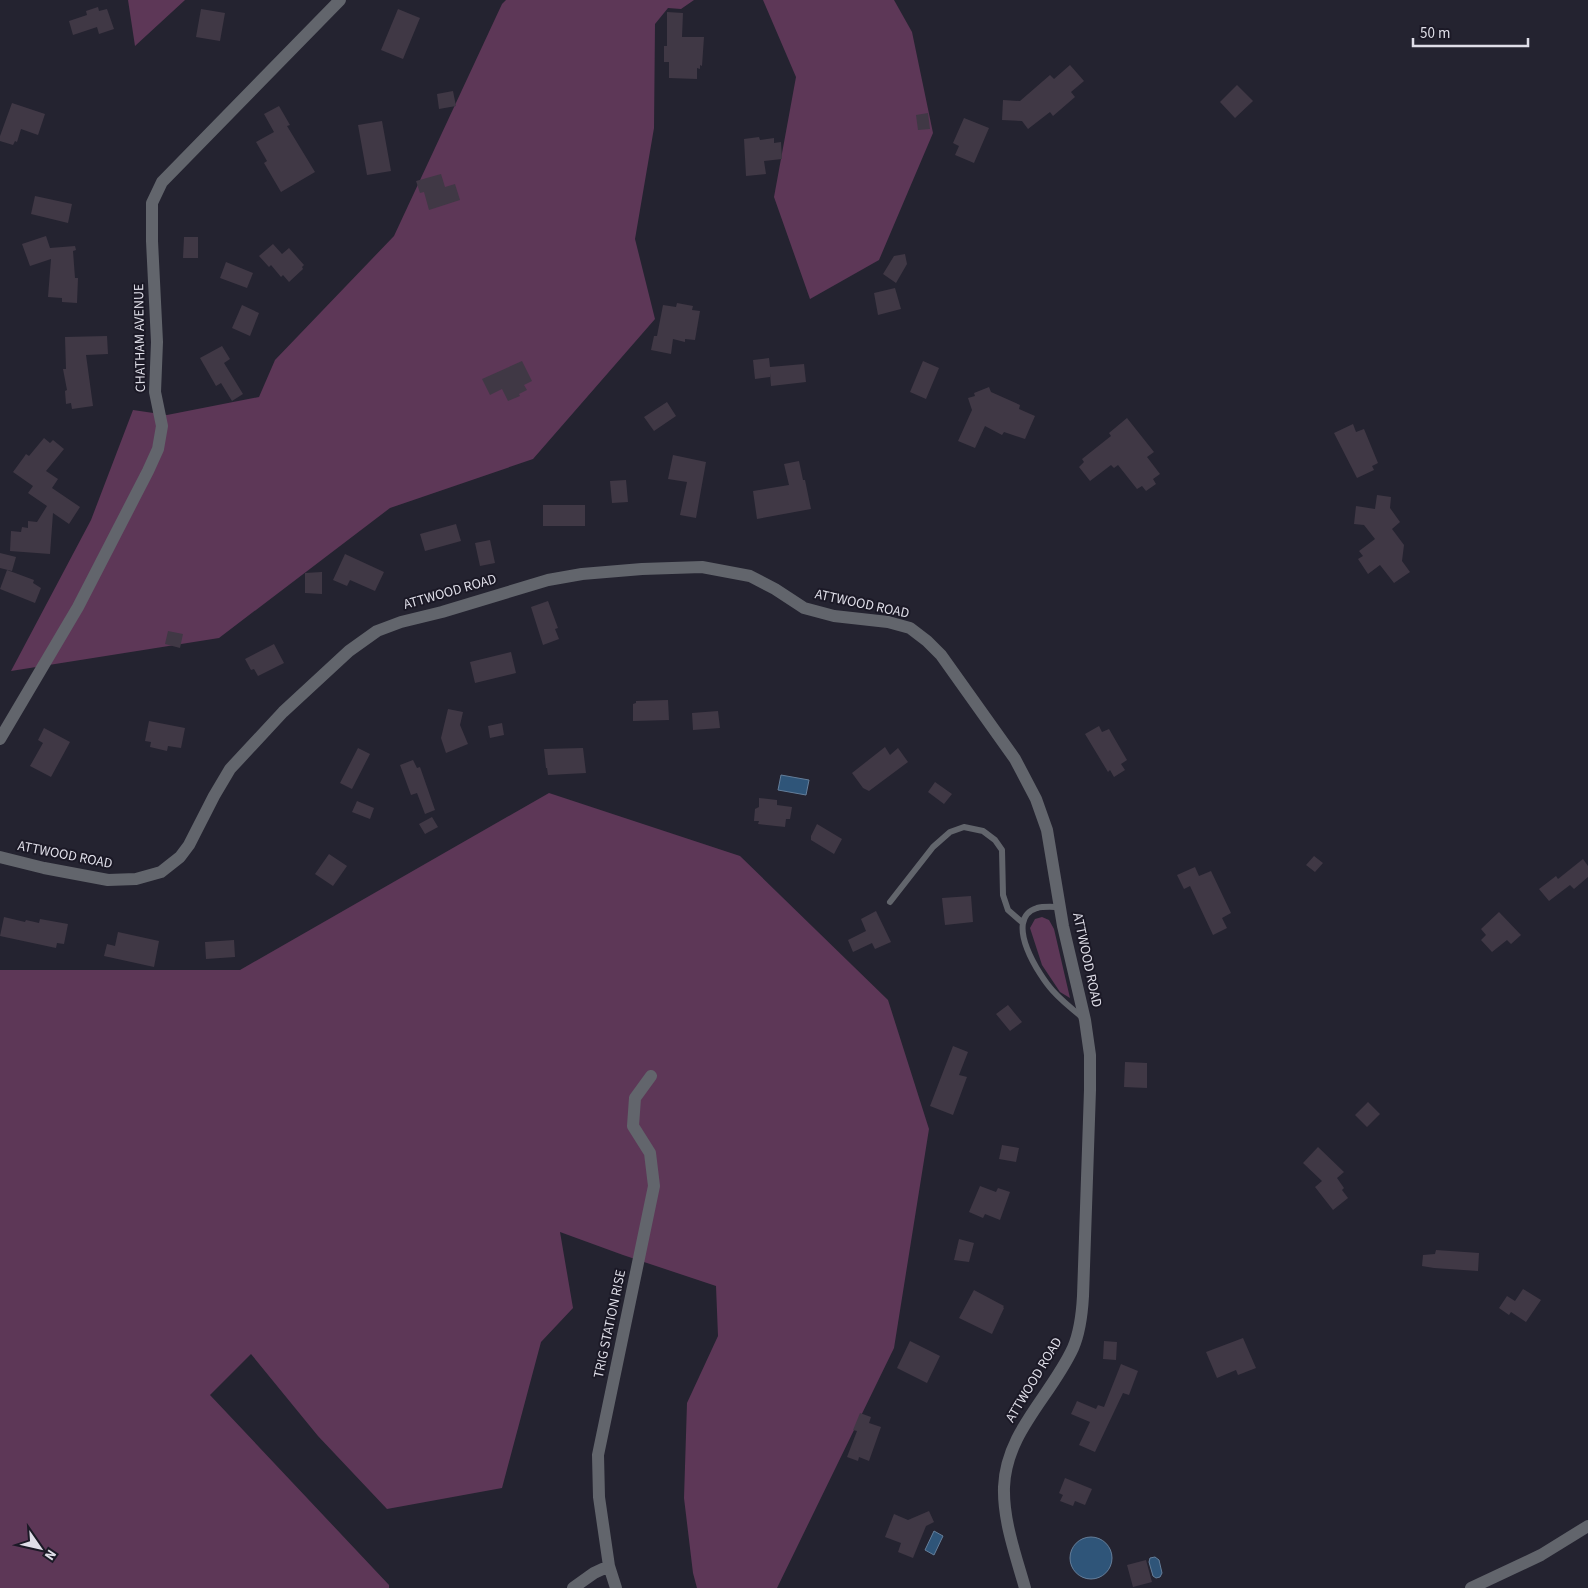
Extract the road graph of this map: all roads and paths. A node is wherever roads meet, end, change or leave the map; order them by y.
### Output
1 (340, 0) edge
2 (0, 739) edge
3 (0, 857) edge
4 (890, 902) dead end
5 (1060, 907) junction
6 (1023, 923) junction
7 (1085, 1020) junction
8 (651, 1076) dead end
9 (1588, 1526) edge
10 (608, 1566) junction
11 (574, 1588) edge
12 (616, 1588) edge
13 (1025, 1588) edge
14 (1471, 1588) edge

1 - 2 street, CHATHAM AVENUE
3 - 5 street, ATTWOOD ROAD
4 - 6 lane
5 - 6 lane
5 - 7 street, ATTWOOD ROAD
6 - 7 lane
7 - 13 street, ATTWOOD ROAD
8 - 10 street, TRIG STATION RISE
9 - 14 street
10 - 11 street
10 - 12 street, TRIG STATION RISE

